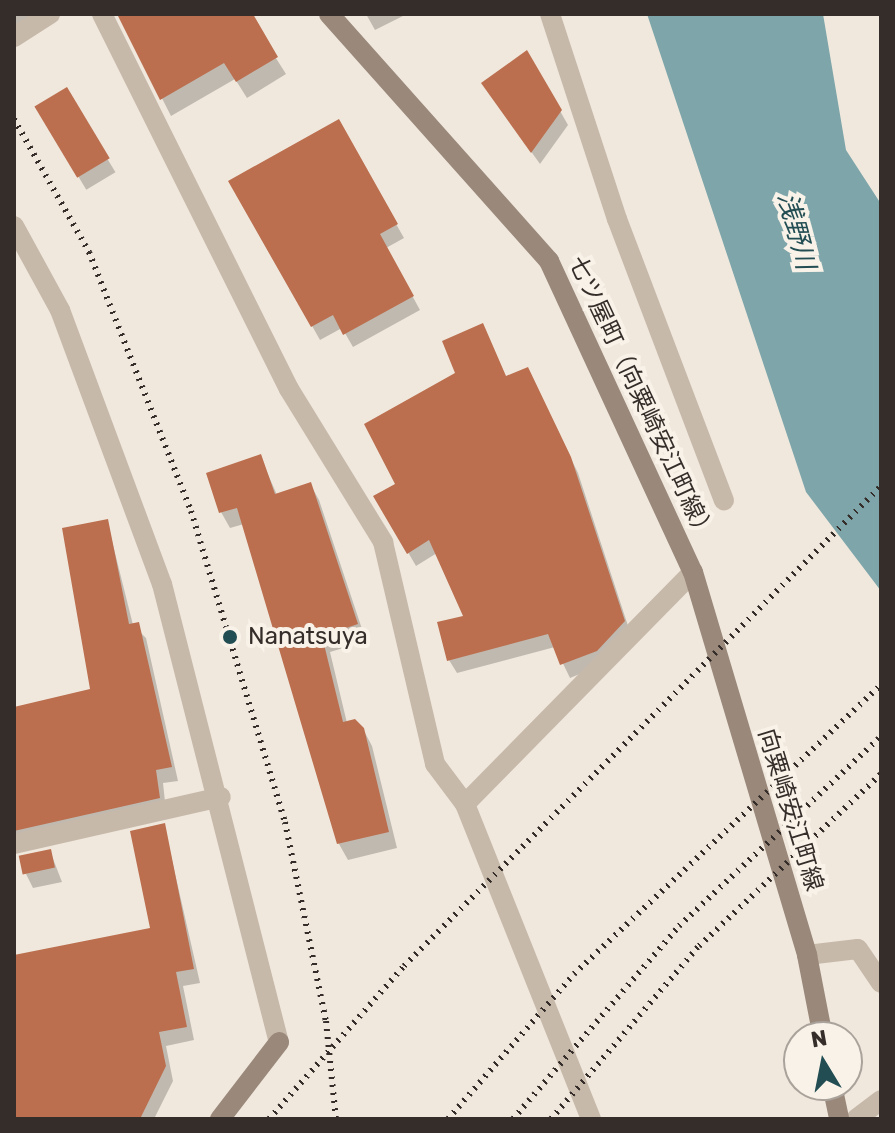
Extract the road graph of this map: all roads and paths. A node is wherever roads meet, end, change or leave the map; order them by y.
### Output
1 (50, 14) edge
2 (102, 14) edge
3 (329, 14) edge
4 (550, 14) edge
5 (14, 37) edge
6 (14, 226) edge
7 (724, 500) dead end
8 (693, 572) junction
9 (700, 599) joint
10 (221, 797) junction
11 (465, 804) junction
12 (14, 844) edge
13 (807, 955) junction
14 (881, 983) edge
15 (820, 1021) edge
16 (279, 1042) joint
17 (881, 1100) edge
18 (220, 1119) edge
19 (591, 1119) edge
20 (856, 1119) edge

1 - 5 street
2 - 11 street
3 - 8 main road, 七ツ屋町（向粟崎安江町線）
4 - 7 street
6 - 10 street
8 - 9 main road, 七ツ屋町（向粟崎安江町線）
8 - 11 street
9 - 13 main road, 向粟崎安江町線
10 - 12 street
10 - 16 street
11 - 19 street
13 - 14 street
13 - 15 main road, 向粟崎安江町線
16 - 18 main road
17 - 20 street

